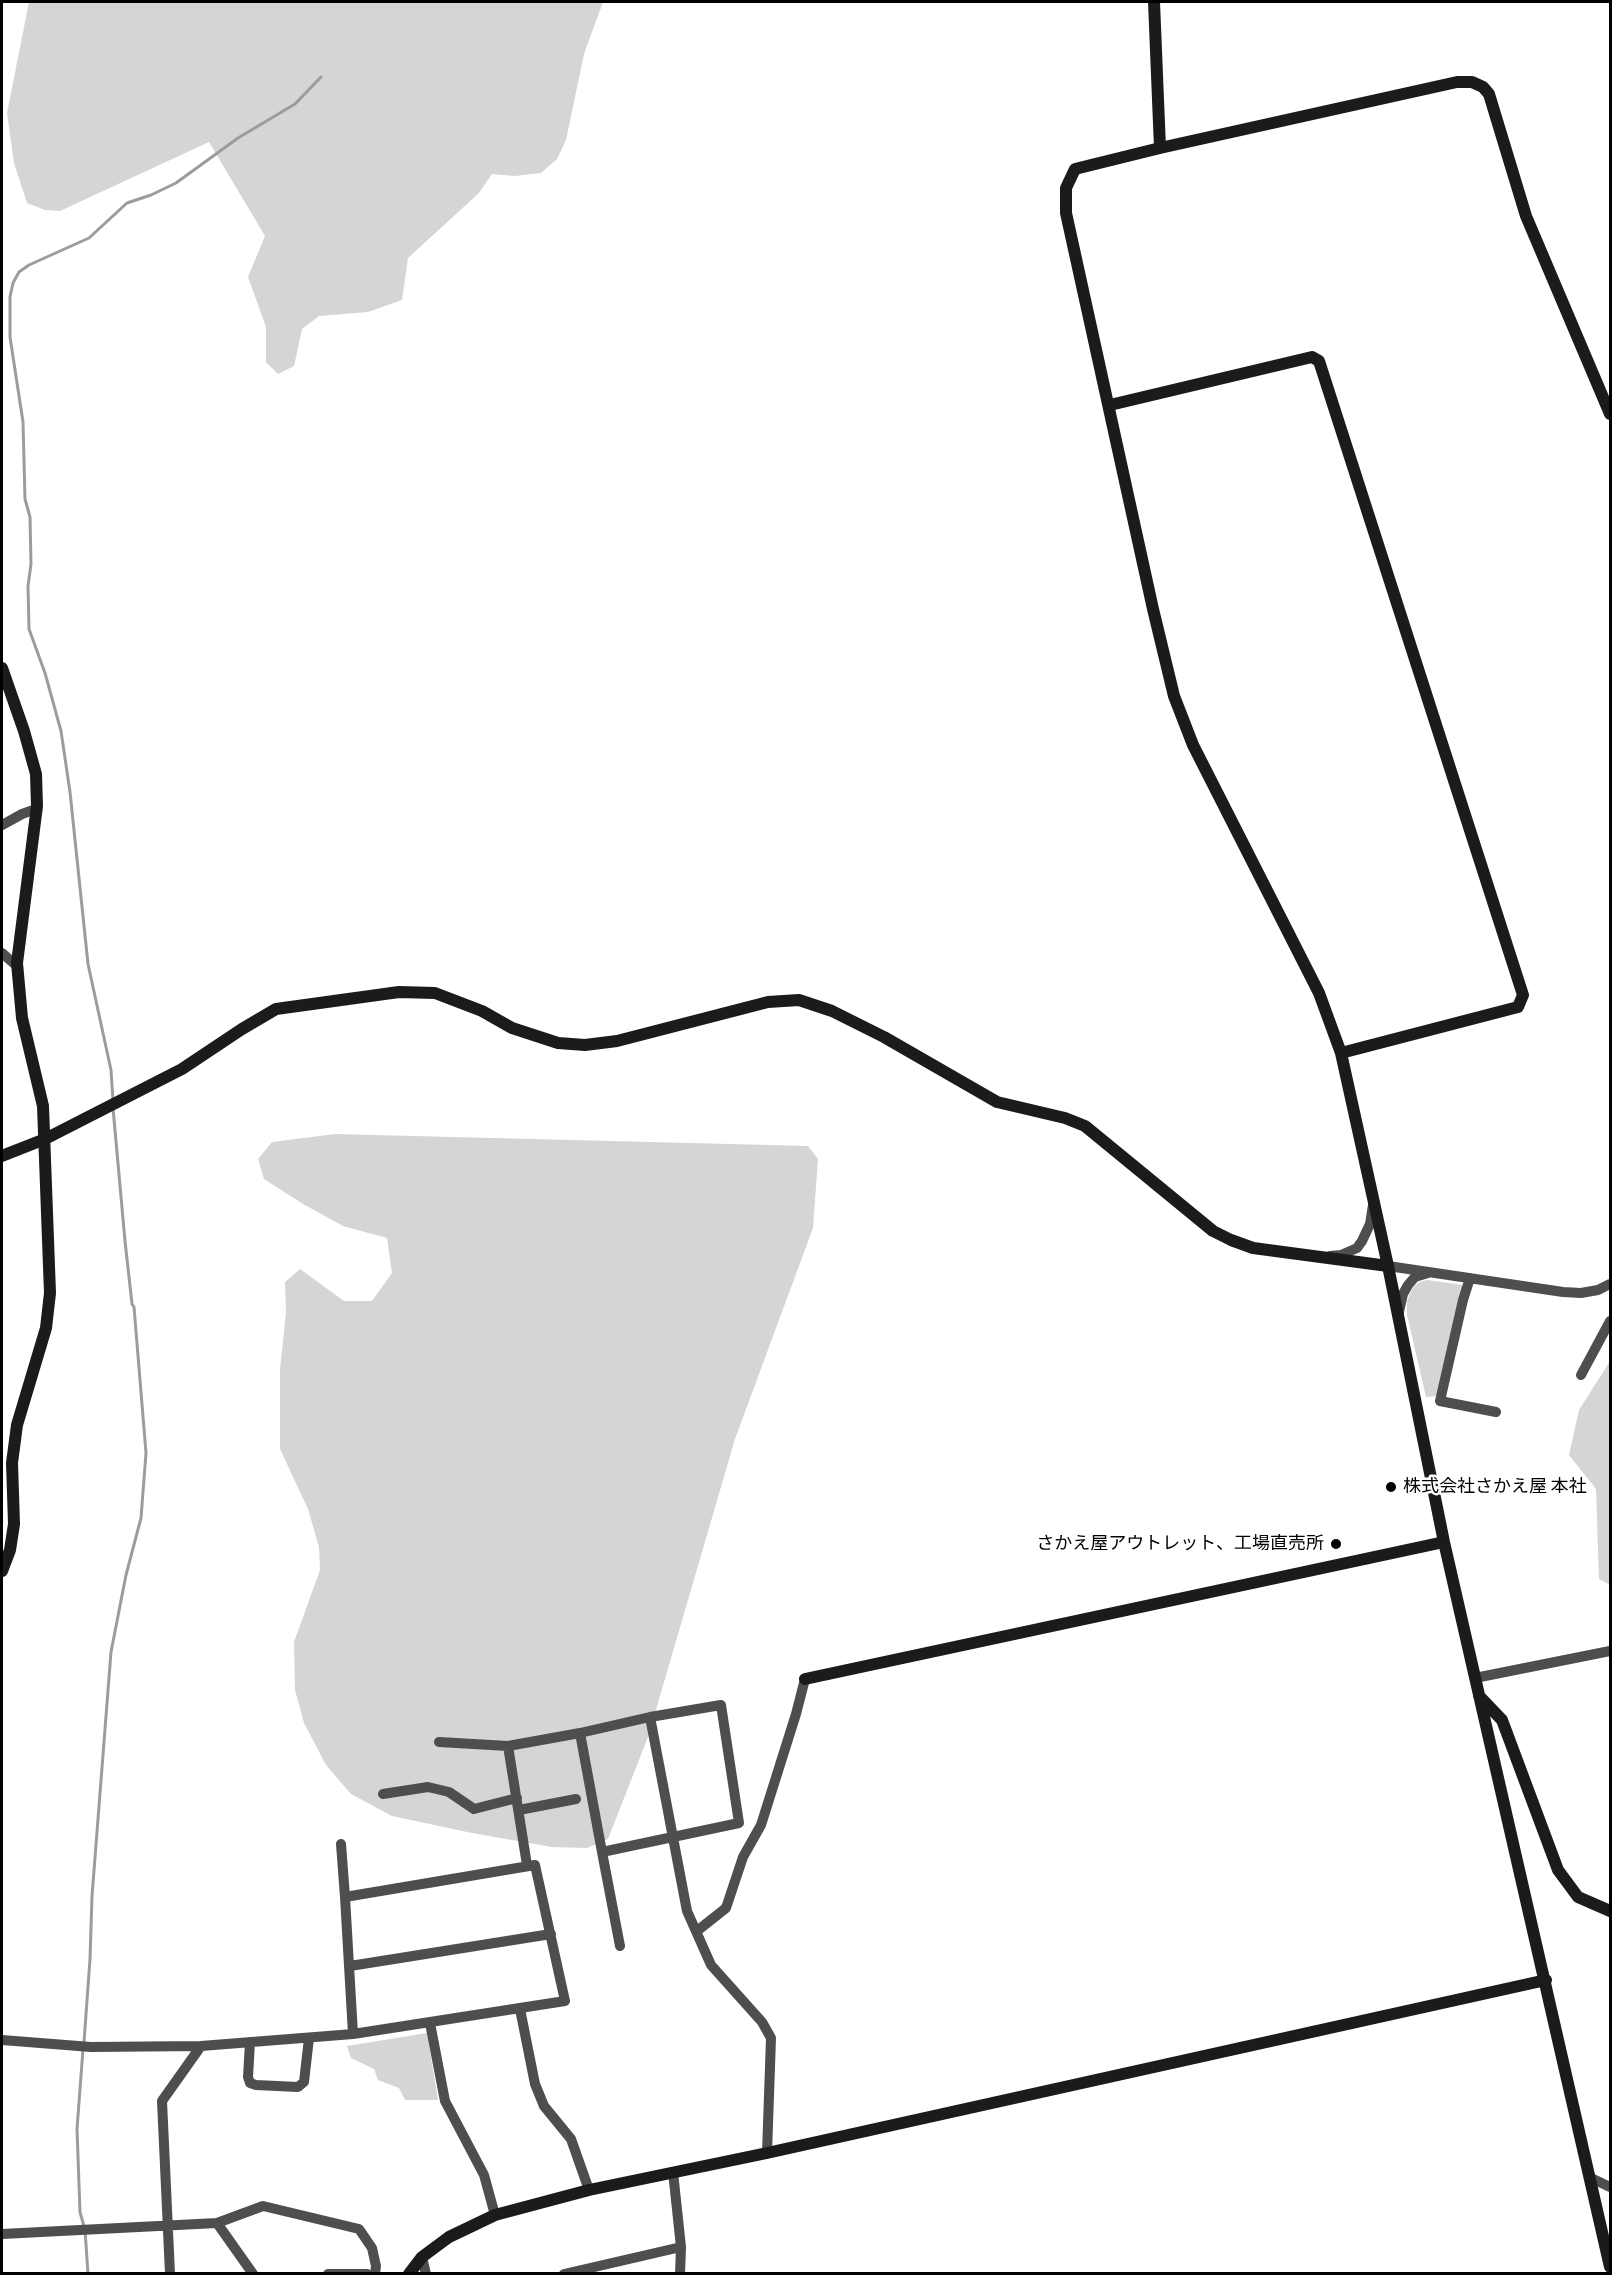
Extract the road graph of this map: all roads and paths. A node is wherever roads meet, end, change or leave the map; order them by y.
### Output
1 (1154, 2) edge
2 (1160, 148) junction
3 (1110, 405) junction
4 (1611, 414) edge
5 (2, 668) edge
6 (36, 809) junction
7 (2, 825) edge
8 (2, 953) edge
9 (18, 967) junction
10 (1341, 1053) junction
11 (45, 1139) junction
12 (2, 1156) edge
13 (1373, 1199) junction
14 (1318, 1257) junction
15 (1388, 1266) junction
16 (1431, 1273) junction
17 (1470, 1278) junction
18 (1611, 1284) edge
19 (1398, 1316) junction
20 (1611, 1321) edge
21 (1581, 1375) dead end
22 (1496, 1412) dead end
23 (1444, 1542) junction
24 (2, 1571) edge
25 (1611, 1651) edge
26 (1475, 1678) junction
27 (805, 1679) joint
28 (1478, 1695) junction
29 (650, 1717) junction
30 (580, 1733) junction
31 (439, 1742) dead end
32 (508, 1746) junction
33 (383, 1794) dead end
34 (517, 1798) junction
35 (576, 1799) dead end
36 (519, 1809) junction
37 (672, 1837) junction
38 (341, 1844) dead end
39 (602, 1852) junction
40 (527, 1865) junction
41 (345, 1897) junction
42 (1611, 1911) edge
43 (697, 1931) junction
44 (551, 1934) junction
45 (620, 1946) dead end
46 (350, 1966) junction
47 (1546, 1980) junction
48 (520, 2009) junction
49 (430, 2023) junction
50 (353, 2034) junction
51 (309, 2037) junction
52 (2, 2040) edge
53 (250, 2042) junction
54 (201, 2046) junction
55 (767, 2153) junction
56 (673, 2172) junction
57 (1591, 2178) junction
58 (1611, 2187) edge
59 (589, 2190) junction
60 (495, 2215) junction
61 (217, 2223) junction
62 (166, 2226) junction
63 (2, 2234) edge
64 (681, 2247) junction
65 (422, 2257) junction
66 (1611, 2267) edge
67 (170, 2274) edge
68 (253, 2274) edge
69 (327, 2274) edge
70 (367, 2274) edge
71 (375, 2274) edge
72 (409, 2274) edge
73 (426, 2274) edge
74 (564, 2274) edge
75 (680, 2274) edge

1 - 2 street
2 - 3 street
2 - 4 street
3 - 10 street
3 - 10 street
5 - 6 street
6 - 7 street
6 - 9 street
8 - 9 street
9 - 11 street
10 - 13 street
11 - 12 street
11 - 14 street
11 - 24 street
13 - 14 street
13 - 15 street
14 - 15 street
15 - 16 street
15 - 19 street
16 - 17 street
16 - 19 street
17 - 18 street
17 - 22 street
19 - 23 street
20 - 21 street
23 - 26 street
23 - 27 street
25 - 26 street
26 - 28 street
27 - 43 street
28 - 42 street
28 - 47 street
29 - 30 street
29 - 37 street
29 - 37 street
30 - 32 street
30 - 39 street
31 - 32 street
32 - 34 street
33 - 34 street
34 - 36 street
35 - 36 street
36 - 40 street
37 - 39 street
37 - 43 street
38 - 41 street
39 - 45 street
40 - 41 street
40 - 44 street
41 - 46 street
43 - 55 street
44 - 46 street
44 - 48 street
46 - 50 street
47 - 55 street
47 - 57 street
48 - 49 street
48 - 59 street
49 - 50 street
49 - 60 street
50 - 51 street
51 - 53 street
51 - 53 street
52 - 54 street
53 - 54 street
54 - 62 street
55 - 56 street
56 - 59 street
56 - 64 street
57 - 58 street
57 - 66 street
59 - 60 street
60 - 65 street
61 - 62 street
61 - 68 street
61 - 71 street
62 - 63 street
62 - 67 street
64 - 74 street
64 - 75 street
65 - 72 street
65 - 73 street
69 - 70 street

